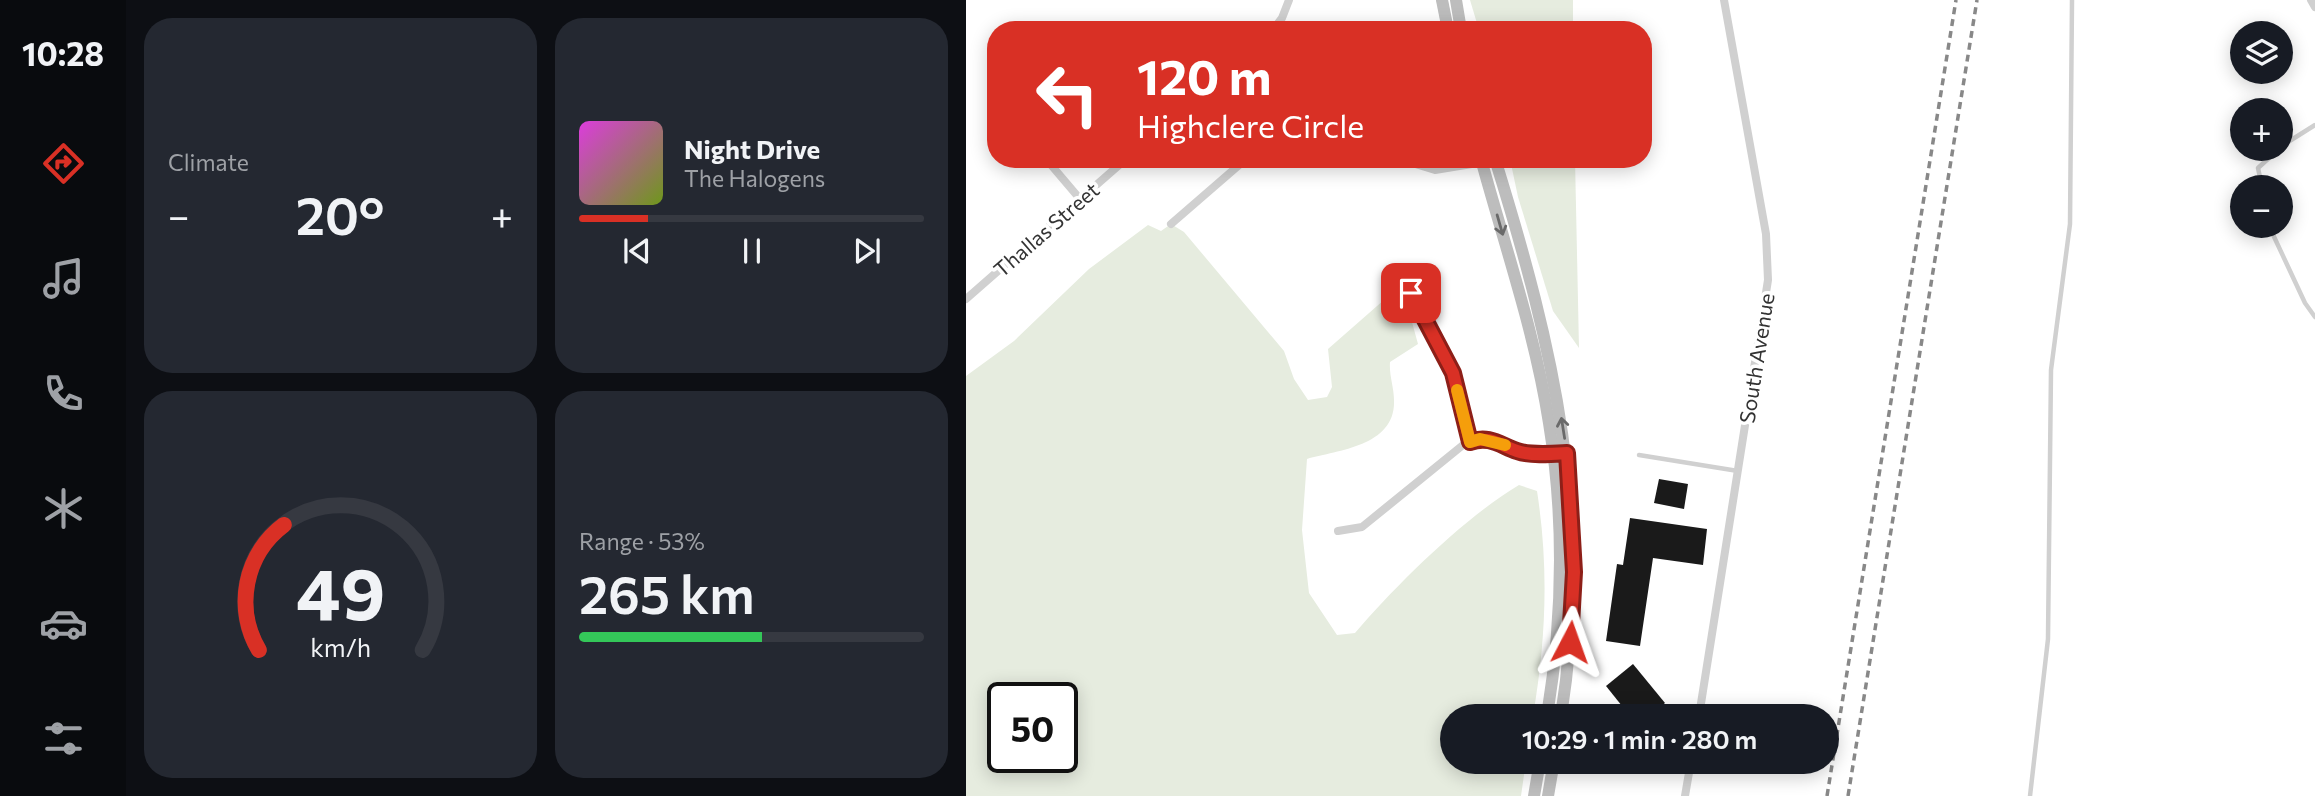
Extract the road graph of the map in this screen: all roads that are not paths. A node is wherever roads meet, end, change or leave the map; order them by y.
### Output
1 (1289, 0) edge
2 (1442, 0) edge
3 (1456, 0) edge
4 (1724, 0) edge
5 (2072, 0) edge
6 (2311, 0) edge
7 (2315, 6) edge
8 (1280, 21) edge
9 (1446, 21) edge
10 (1460, 21) edge
11 (2315, 125) edge
12 (2293, 139) edge
13 (2266, 161) edge
14 (1054, 168) edge
15 (1116, 168) edge
16 (1236, 168) edge
17 (1484, 168) edge
18 (1498, 168) edge
19 (2259, 175) edge
20 (1080, 199) junction
21 (1171, 224) dead end
22 (2275, 238) edge
23 (1411, 293) dead end
24 (967, 297) edge
25 (2315, 317) edge
26 (1470, 442) junction
27 (1560, 454) junction
28 (1639, 455) dead end
29 (1738, 471) junction
30 (1338, 531) dead end
31 (1549, 704) edge
32 (1563, 704) edge
33 (1701, 704) edge
34 (1538, 774) edge
35 (1552, 774) edge
36 (1689, 774) edge
37 (1534, 796) edge
38 (1548, 796) edge
39 (1685, 796) edge
40 (2030, 796) edge

1 - 8 street
2 - 9 main road
3 - 10 main road
4 - 29 street, South Avenue
5 - 40 lane
6 - 7 street
11 - 12 lane
13 - 19 lane
14 - 20 street
15 - 20 street, Thallas Street
16 - 21 street
17 -> 27 main road
27 -> 18 main road
20 - 24 street, Thallas Street
22 - 25 lane
23 - 26 street
26 - 27 street
26 - 30 street
27 - 31 main road
27 - 32 main road
28 - 29 lane
29 - 33 street, South Avenue
34 - 37 main road
35 - 38 main road
36 - 39 street

